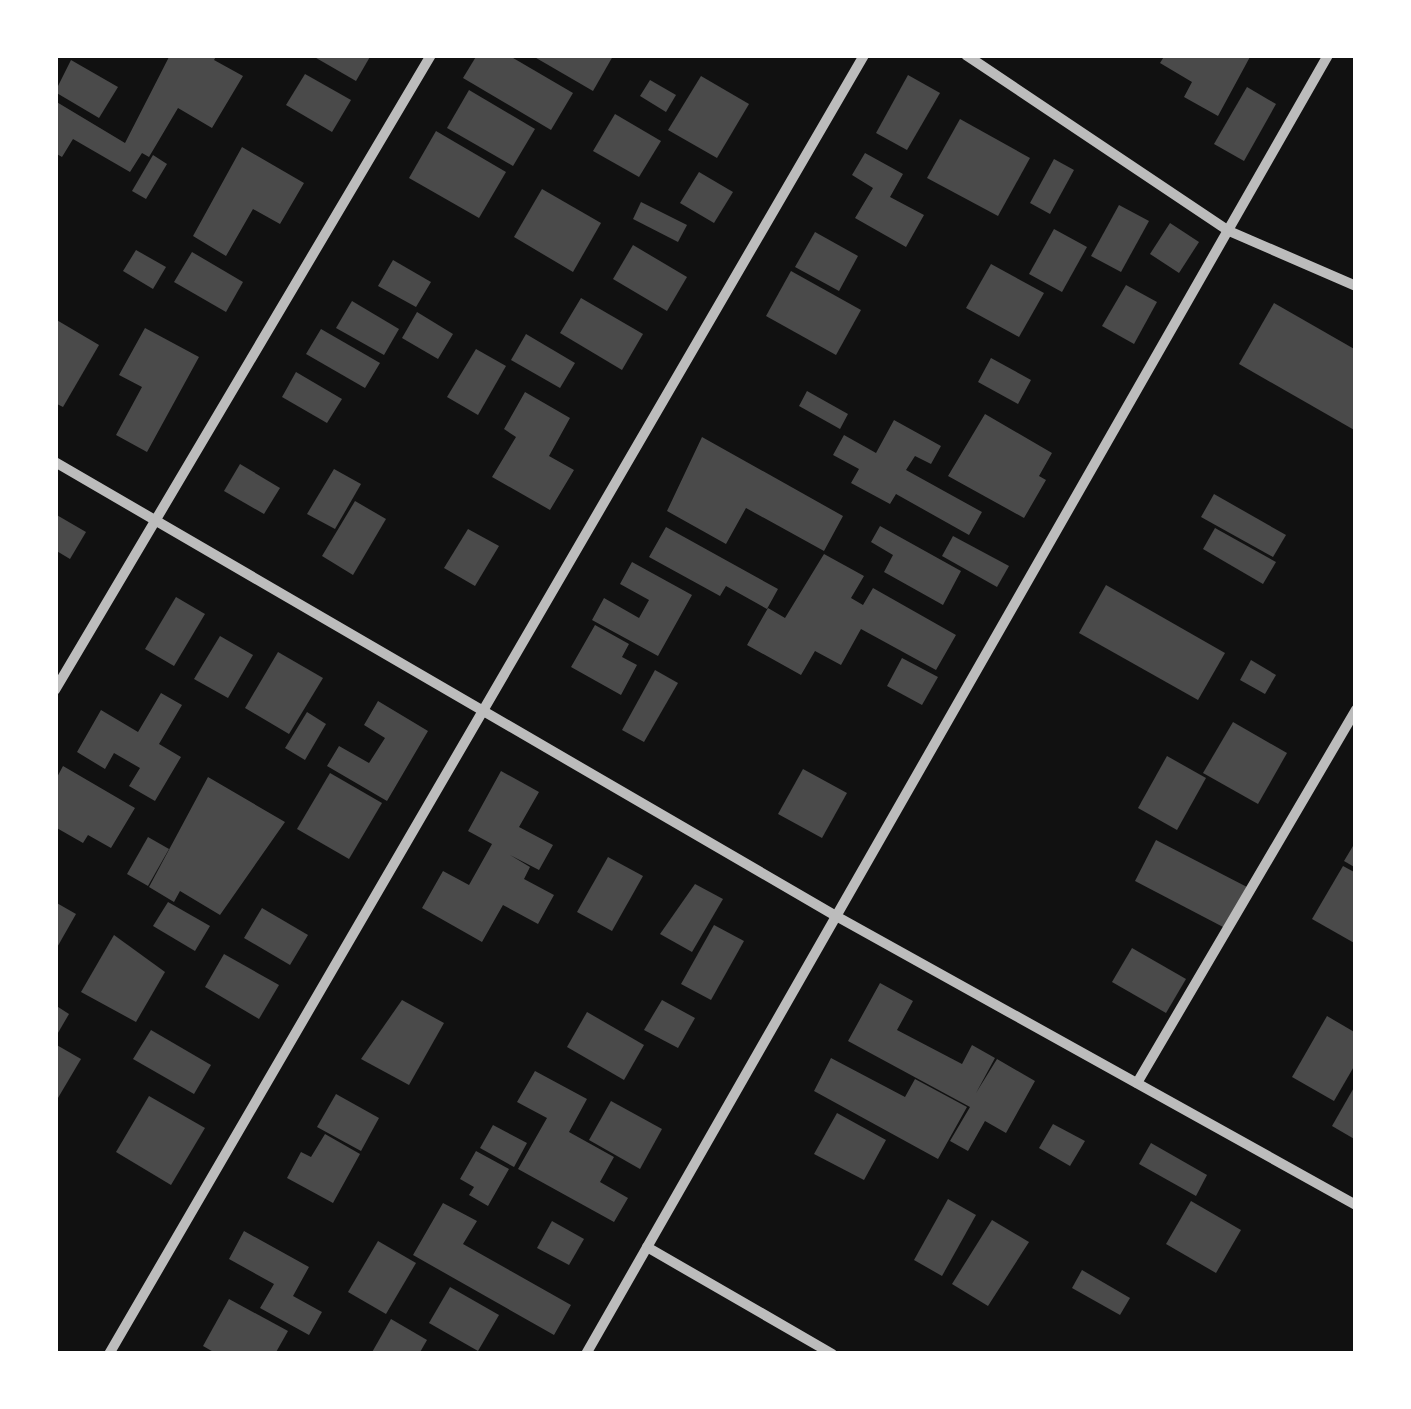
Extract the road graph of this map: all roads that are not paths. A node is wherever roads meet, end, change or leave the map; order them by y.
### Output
1 (431, 55) edge
2 (864, 55) edge
3 (966, 55) edge
4 (1328, 55) edge
5 (1229, 231) junction
6 (1356, 286) edge
7 (55, 462) edge
8 (155, 520) junction
9 (55, 690) edge
10 (480, 706) junction
11 (1356, 710) edge
12 (836, 916) junction
13 (1138, 1084) junction
14 (1356, 1205) edge
15 (647, 1248) junction
16 (109, 1354) edge
17 (586, 1354) edge
18 (832, 1354) edge

1 - 8 street
2 - 10 street
3 - 5 street
4 - 5 street
5 - 6 street
5 - 12 street
7 - 8 street
8 - 9 street
8 - 10 street
10 - 12 street
10 - 16 street
11 - 13 street
12 - 13 street
12 - 15 street
13 - 14 street
15 - 17 street
15 - 18 street

